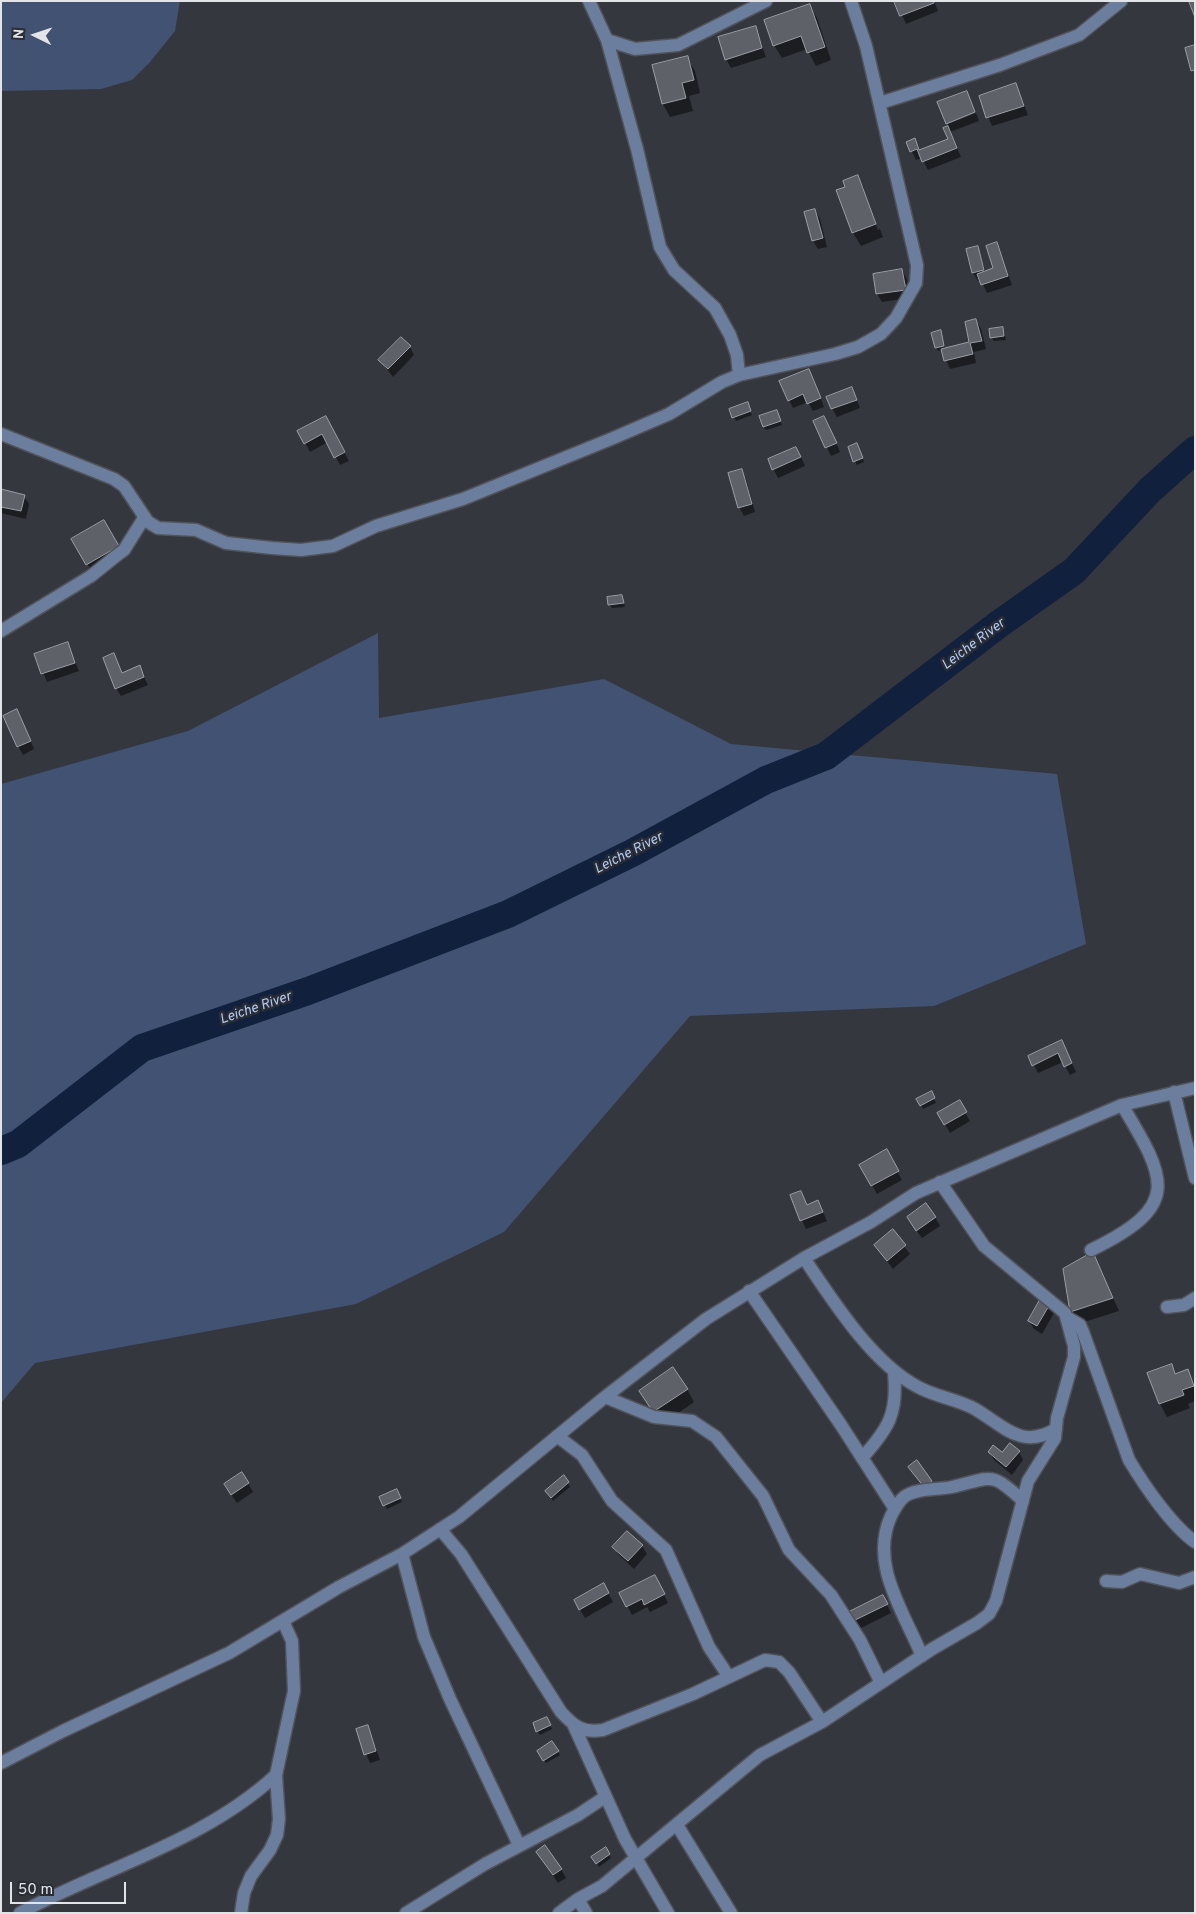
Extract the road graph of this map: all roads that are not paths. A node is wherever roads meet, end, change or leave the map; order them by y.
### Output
1 (589, 1) edge
2 (766, 1) edge
3 (851, 1) edge
4 (1121, 1) edge
5 (606, 40) junction
6 (880, 102) junction
7 (739, 376) junction
8 (1, 434) edge
9 (144, 518) junction
10 (1, 631) edge
11 (1195, 1088) edge
12 (1174, 1092) junction
13 (1122, 1105) junction
14 (1195, 1178) edge
15 (940, 1182) junction
16 (1091, 1250) dead end
17 (804, 1258) junction
18 (749, 1291) junction
19 (1195, 1298) edge
20 (1167, 1307) dead end
21 (1068, 1318) junction
22 (894, 1373) junction
23 (605, 1397) junction
24 (1056, 1429) junction
25 (557, 1436) junction
26 (862, 1458) junction
27 (1022, 1500) junction
28 (895, 1509) junction
29 (440, 1529) junction
30 (1195, 1542) edge
31 (402, 1554) junction
32 (1195, 1577) edge
33 (1106, 1581) dead end
34 (283, 1621) junction
35 (922, 1656) junction
36 (729, 1677) junction
37 (882, 1683) junction
38 (822, 1722) junction
39 (574, 1726) junction
40 (1, 1763) edge
41 (276, 1775) junction
42 (605, 1797) junction
43 (677, 1825) junction
44 (519, 1846) junction
45 (635, 1859) junction
46 (578, 1898) junction
47 (20, 1913) edge
48 (240, 1913) edge
49 (406, 1913) edge
50 (559, 1913) edge
51 (586, 1913) edge
52 (668, 1913) edge
53 (731, 1913) edge

1 - 5 street
2 - 5 street
3 - 6 street
4 - 6 street
5 - 7 street
6 - 7 street
7 - 9 street
8 - 9 street
9 - 10 street
11 - 12 street
12 - 13 street
12 - 14 street
13 - 15 street
13 - 16 street
15 - 17 street
15 - 21 street
17 - 18 street
17 - 22 street
18 - 23 street
18 - 26 street
19 - 20 street
21 - 24 street
21 - 30 street
22 - 24 street
22 - 26 street
23 - 25 street
23 - 37 street
24 - 27 street
25 - 29 street
25 - 36 street
26 - 28 street
27 - 28 street
27 - 35 street
28 - 35 street
29 - 31 street
29 - 39 street
31 - 34 street
31 - 44 street
32 - 33 street
34 - 40 street
34 - 41 street
35 - 37 street
36 - 38 street
36 - 39 street
37 - 38 street
38 - 43 street
39 - 42 street
41 - 47 street
41 - 48 street
42 - 44 street
42 - 45 street
43 - 45 street
43 - 53 street
44 - 49 street
45 - 46 street
45 - 52 street
46 - 50 street
46 - 51 street

